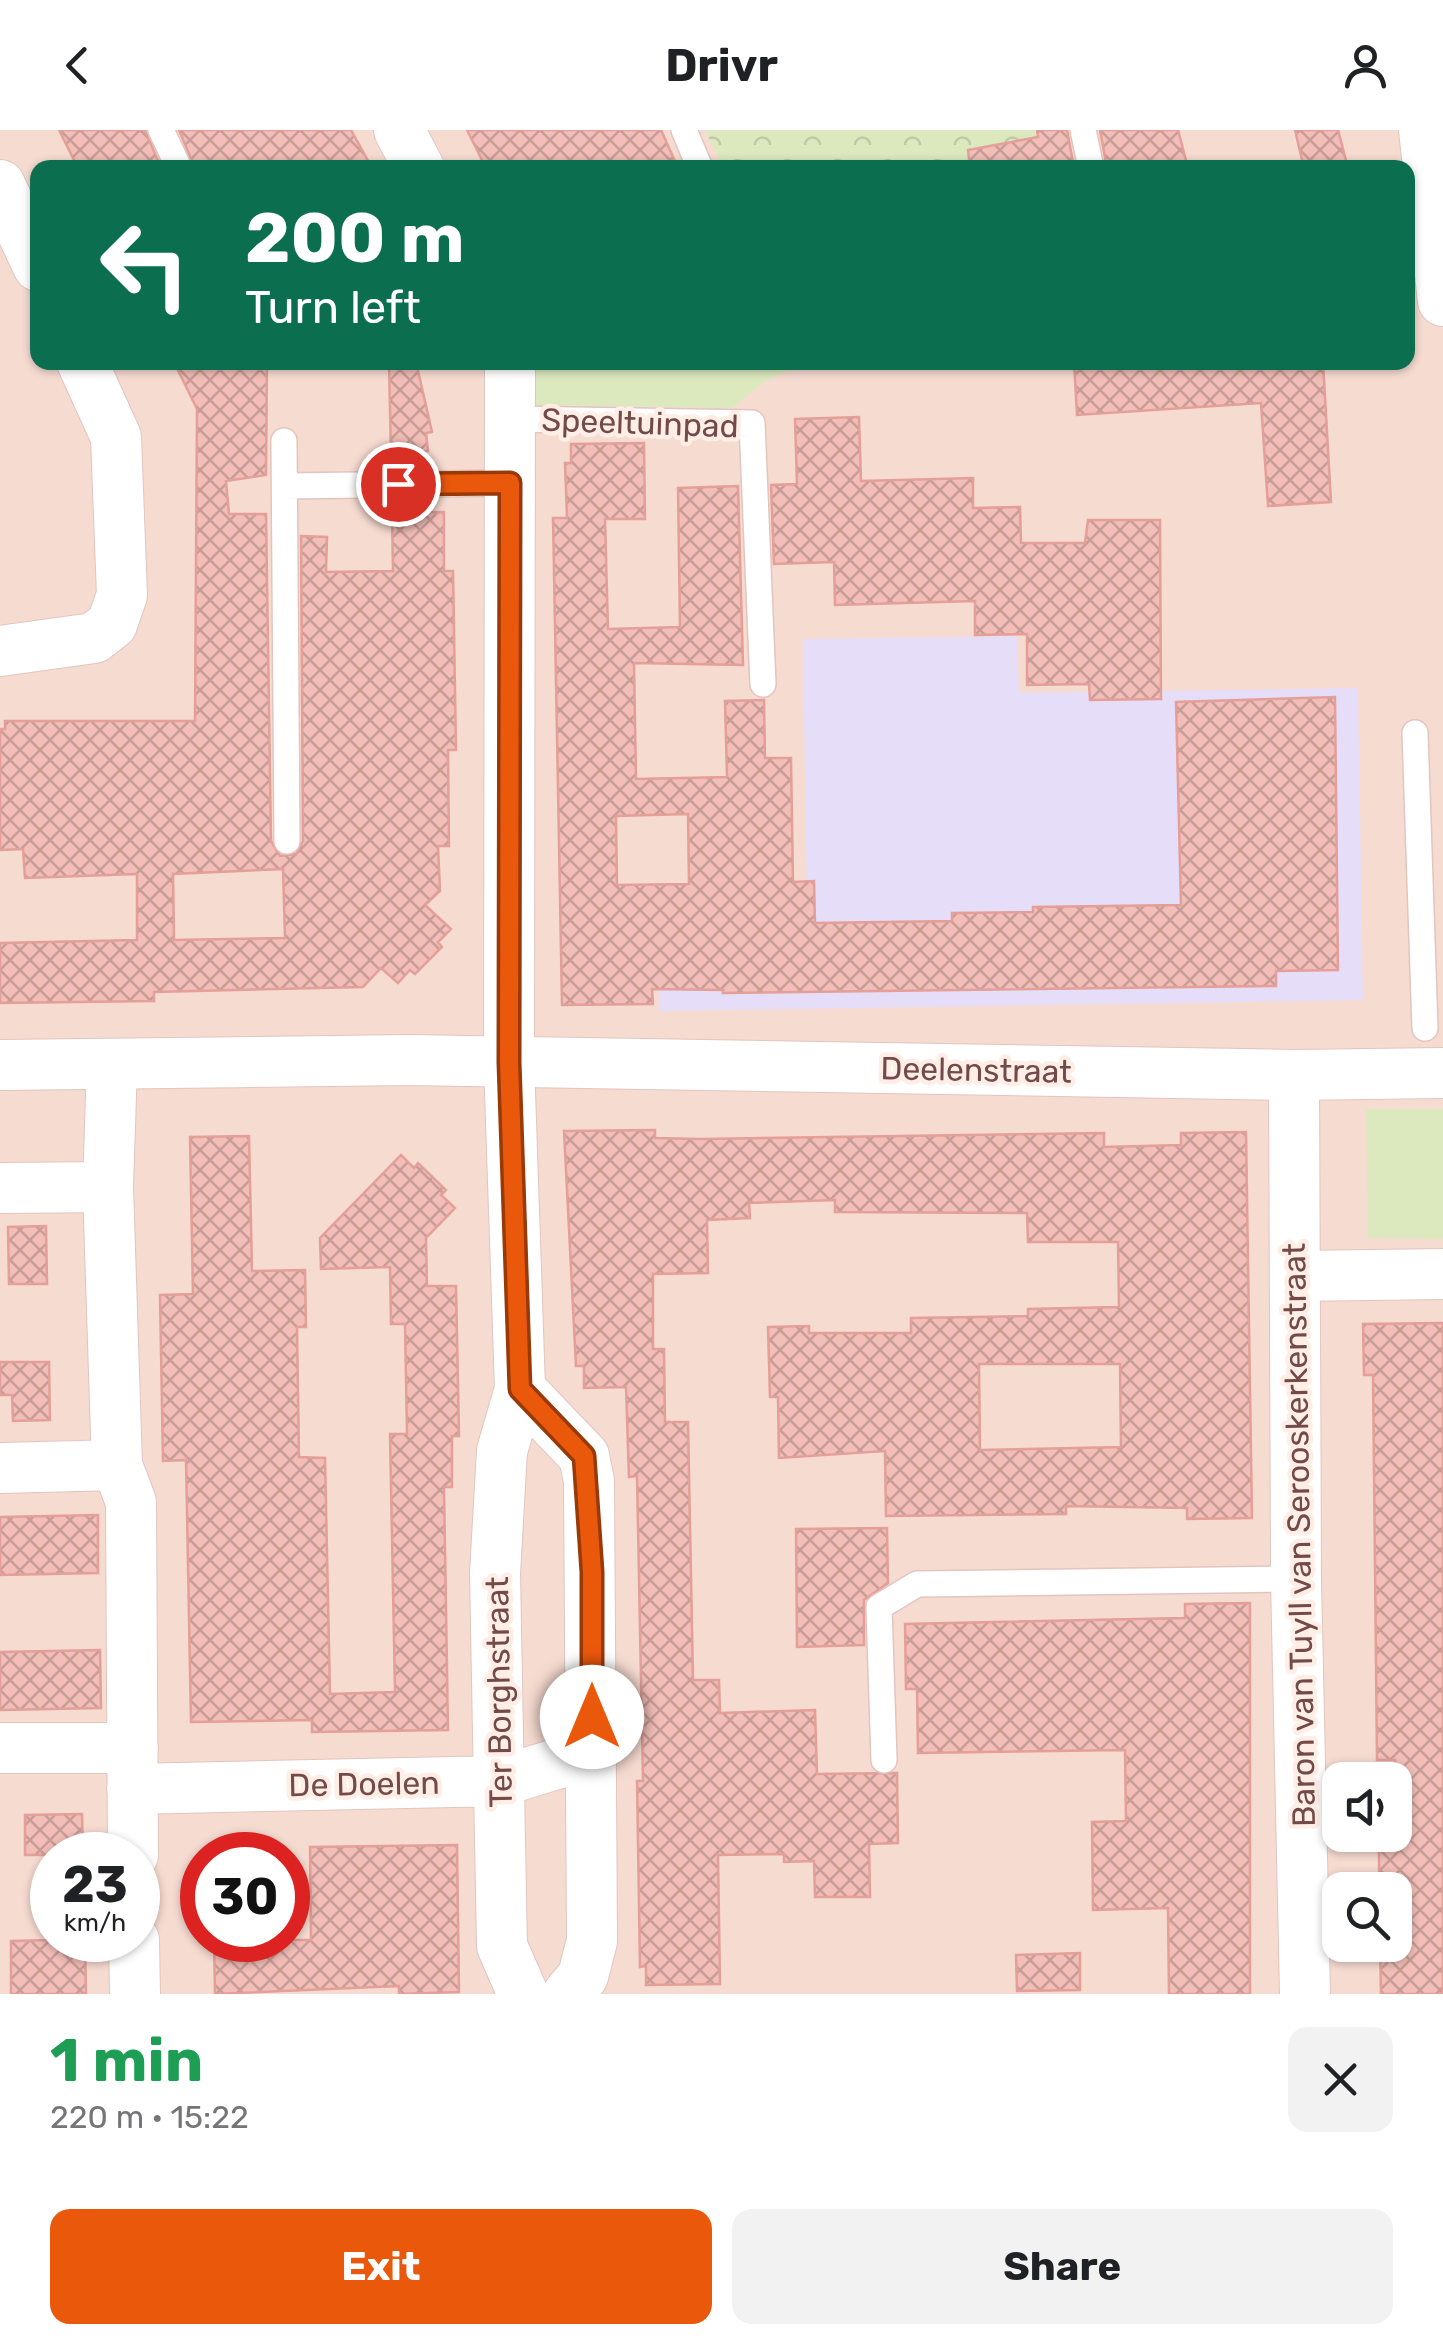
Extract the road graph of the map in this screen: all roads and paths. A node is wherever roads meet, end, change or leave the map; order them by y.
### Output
1 (161, 130) edge
2 (399, 130) edge
3 (684, 130) edge
4 (1083, 130) edge
5 (1424, 130) edge
6 (176, 160) edge
7 (416, 160) edge
8 (697, 160) edge
9 (1090, 160) edge
10 (0, 185) edge
11 (1420, 224) edge
12 (30, 249) edge
13 (1443, 301) edge
14 (86, 370) edge
15 (510, 370) edge
16 (511, 419) junction
17 (284, 440) dead end
18 (510, 483) junction
19 (285, 486) junction
20 (0, 651) edge
21 (763, 684) dead end
22 (1415, 733) dead end
23 (287, 841) dead end
24 (1431, 865) edge
25 (1434, 1050) edge
26 (509, 1062) junction
27 (112, 1064) junction
28 (0, 1065) edge
29 (1294, 1075) junction
30 (108, 1187) junction
31 (0, 1188) edge
32 (1443, 1274) edge
33 (1296, 1276) junction
34 (520, 1389) junction
35 (116, 1466) junction
36 (0, 1468) edge
37 (1296, 1579) junction
38 (0, 1748) edge
39 (592, 1753) junction
40 (884, 1760) dead end
41 (133, 1769) junction
42 (501, 1781) junction
43 (133, 1832) edge
44 (134, 1962) edge
45 (135, 1994) edge
46 (523, 1994) edge
47 (568, 1994) edge
48 (1305, 1994) edge

1 - 6 lane
2 - 7 street
3 - 8 lane
4 - 9 lane
5 - 11 street
10 - 12 street
11 - 13 street
14 - 20 street
15 - 16 street, Ter Borghstraat
16 - 18 street, Ter Borghstraat
16 - 21 lane, Speeltuinpad
17 - 19 lane
18 - 19 lane
18 - 26 street, Ter Borghstraat
19 - 23 lane
22 - 24 lane
24 - 25 lane
25 - 29 street, Deelenstraat
26 - 27 street
26 - 29 street, Deelenstraat
26 - 34 street, Ter Borghstraat
27 - 28 street
27 - 30 street
29 - 33 street, Baron van Tuyll van Serooskerkenstraat
30 - 31 street
30 - 35 street
32 - 33 street
33 - 37 street, Baron van Tuyll van Serooskerkenstraat
34 - 39 street
34 - 42 street, Ter Borghstraat
35 - 36 street
35 - 41 street
37 - 40 lane
37 - 48 street, Baron van Tuyll van Serooskerkenstraat
38 - 41 street, De Doelen
39 - 42 street, De Doelen
39 - 47 street
41 - 42 street, De Doelen
41 - 43 street
42 - 46 street, Ter Borghstraat
44 - 45 street

